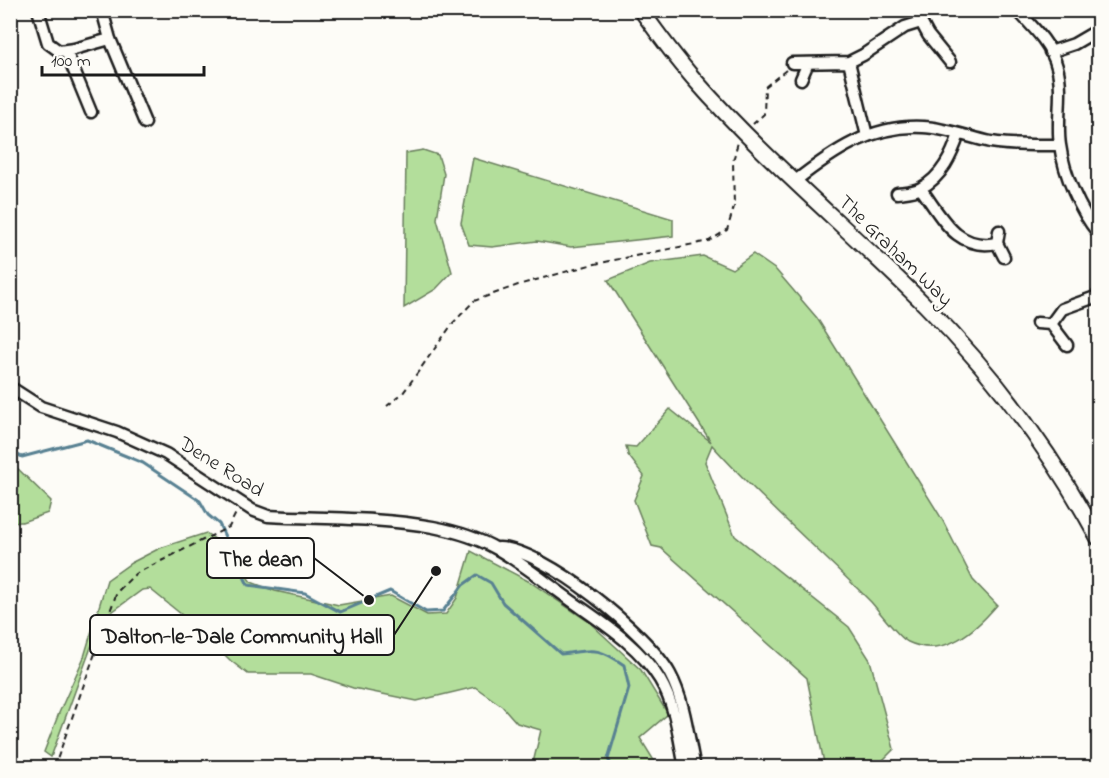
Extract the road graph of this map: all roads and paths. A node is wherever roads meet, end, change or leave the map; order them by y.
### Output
1 (38, 10) edge
2 (102, 10) edge
3 (641, 10) edge
4 (1017, 10) edge
5 (921, 16) edge
6 (1098, 30) edge
7 (110, 39) junction
8 (66, 51) junction
9 (1050, 52) junction
10 (849, 62) junction
11 (950, 62) dead end
12 (792, 63) joint
13 (808, 63) junction
14 (801, 79) dead end
15 (91, 112) dead end
16 (145, 123) dead end
17 (959, 134) junction
18 (867, 136) junction
19 (741, 138) junction
20 (1060, 145) junction
21 (794, 182) junction
22 (921, 189) junction
23 (897, 193) dead end
24 (1096, 227) edge
25 (999, 231) dead end
26 (997, 243) junction
27 (1004, 257) dead end
28 (1098, 296) edge
29 (1037, 323) dead end
30 (1051, 324) junction
31 (1067, 345) dead end
32 (10, 387) edge
33 (387, 406) dead end
34 (234, 516) dead end
35 (1098, 538) edge
36 (496, 548) junction
37 (638, 634) junction
38 (628, 644) junction
39 (658, 667) junction
40 (687, 760) edge
41 (54, 768) edge
42 (695, 768) edge

1 - 8 street
2 - 7 street
3 - 19 main road, The Graham Way
4 - 9 street
5 - 10 street
5 - 11 street
6 - 9 street
7 - 8 street
7 - 16 street
8 - 15 street
9 - 20 street
10 - 13 street
10 - 18 street
12 - 13 street
12 - 19 path
13 - 14 street
17 - 18 street
17 - 20 street
17 - 22 street
18 - 21 street
19 - 21 main road, The Graham Way
19 - 33 path
20 - 24 street
21 - 35 main road, The Graham Way
22 - 23 street
22 - 26 street
25 - 26 street
26 - 27 street
28 - 30 street
29 - 30 street
30 - 31 street
32 - 36 street, Dene Road
34 - 41 path
36 - 37 street, Dene Road
36 - 38 street, Dene Road
37 - 38 street
37 - 39 street, Dene Road
38 - 39 street, Dene Road
39 - 40 street, Dene Road
40 - 42 street, Dene Road

